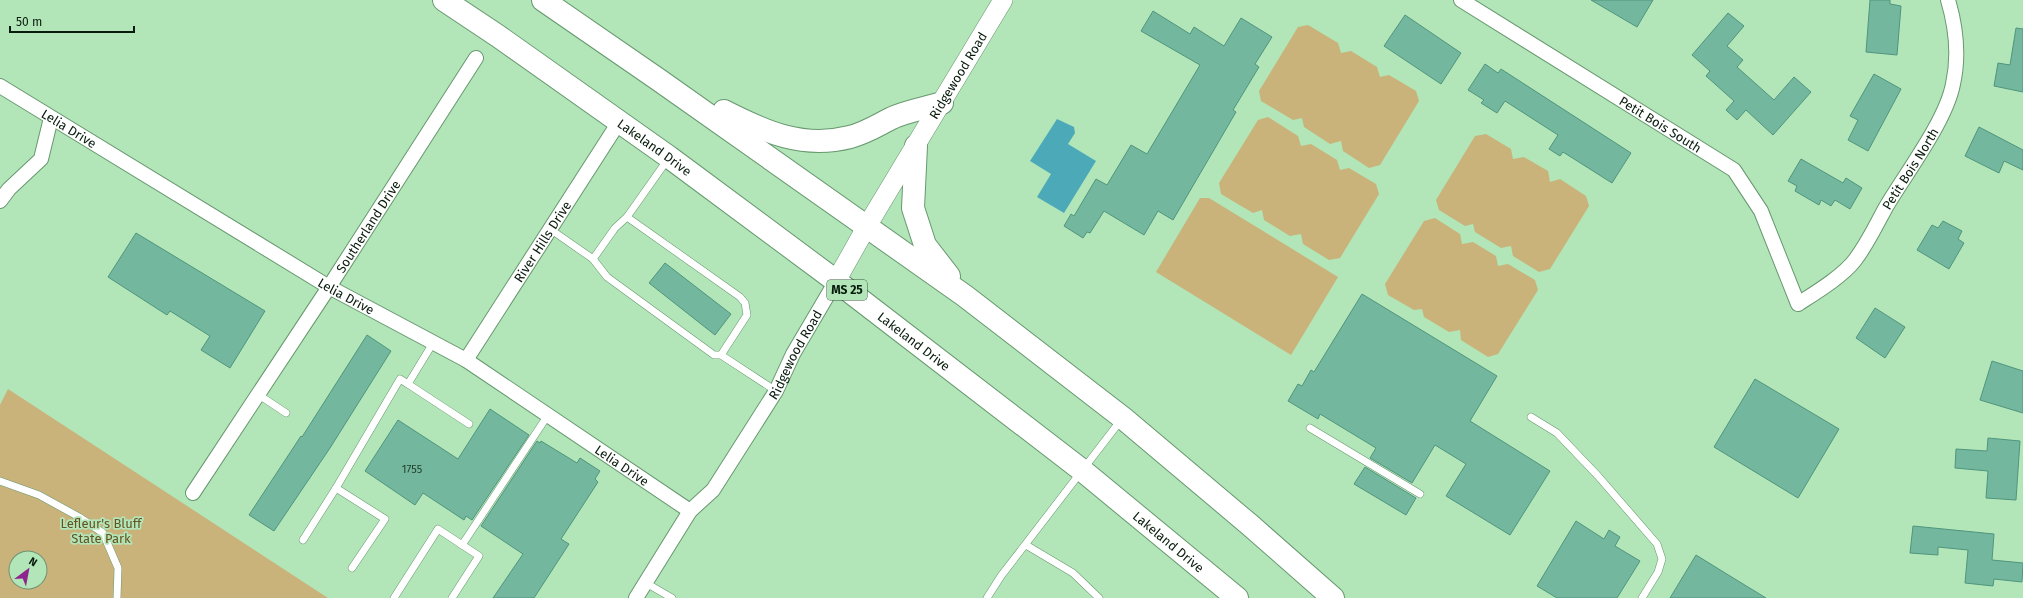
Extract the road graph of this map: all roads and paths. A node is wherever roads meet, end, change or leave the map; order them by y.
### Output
1 (444, 0) edge
2 (543, 0) edge
3 (1003, 0) edge
4 (1461, 0) edge
5 (1948, 0) edge
6 (476, 58) dead end
7 (659, 80) junction
8 (0, 86) edge
9 (942, 103) junction
10 (51, 118) junction
11 (619, 122) junction
12 (916, 146) junction
13 (669, 157) junction
14 (0, 201) edge
15 (627, 217) junction
16 (867, 226) junction
17 (550, 229) junction
18 (593, 259) junction
19 (836, 282) junction
20 (329, 288) junction
21 (965, 296) junction
22 (1798, 304) joint
23 (433, 342) junction
24 (721, 355) junction
25 (466, 360) junction
26 (408, 384) junction
27 (776, 391) junction
28 (259, 395) junction
29 (286, 412) dead end
30 (548, 415) junction
31 (1531, 417) dead end
32 (1122, 418) junction
33 (469, 424) dead end
34 (1310, 428) dead end
35 (1083, 471) junction
36 (0, 481) edge
37 (336, 488) junction
38 (193, 493) dead end
39 (1420, 494) dead end
40 (690, 511) junction
41 (303, 540) dead end
42 (462, 545) junction
43 (1026, 545) junction
44 (352, 568) dead end
45 (646, 583) junction
46 (118, 598) edge
47 (394, 598) edge
48 (452, 598) edge
49 (636, 598) edge
50 (672, 598) edge
51 (987, 598) edge
52 (1099, 598) edge
53 (1237, 598) edge
54 (1333, 598) edge
55 (1642, 598) edge

1 - 11 highway, Lakeland Drive / MS 25
2 - 7 highway
3 - 9 street, Ridgewood Road
4 - 22 street, Petit Bois South
5 - 22 street, Petit Bois North
6 - 20 street, Southerland Drive
7 - 9 highway
7 - 16 highway
8 - 10 street, Lelia Drive
9 - 12 street, Ridgewood Road
10 - 14 street
10 - 20 street, Lelia Drive
11 - 13 highway, Lakeland Drive / MS 25
11 - 17 street, River Hills Drive
12 - 16 street, Ridgewood Road
12 - 21 highway
13 - 15 lane
13 - 19 highway, Lakeland Drive / MS 25
15 - 18 lane
15 - 24 lane
16 - 19 street, Ridgewood Road
16 - 21 highway
17 - 18 lane
17 - 25 street, River Hills Drive
18 - 24 lane
19 - 27 street, Ridgewood Road
19 - 35 highway, Lakeland Drive / MS 25
20 - 23 street, Lelia Drive
20 - 28 street, Southerland Drive
21 - 32 highway
23 - 25 street, Lelia Drive
23 - 26 lane
24 - 27 lane
25 - 30 street, Lelia Drive
26 - 33 lane
26 - 37 lane
27 - 40 street, Ridgewood Road
28 - 29 lane
28 - 38 street, Southerland Drive
30 - 40 street, Lelia Drive
30 - 42 lane
31 - 55 lane
32 - 35 lane
32 - 54 highway
34 - 39 lane
35 - 43 lane
35 - 53 highway, Lakeland Drive / MS 25
36 - 46 lane
37 - 41 lane
37 - 44 lane
40 - 45 street, Ridgewood Road
42 - 47 lane
42 - 48 lane
43 - 51 lane
43 - 52 lane
45 - 49 street, Ridgewood Road
45 - 50 lane

